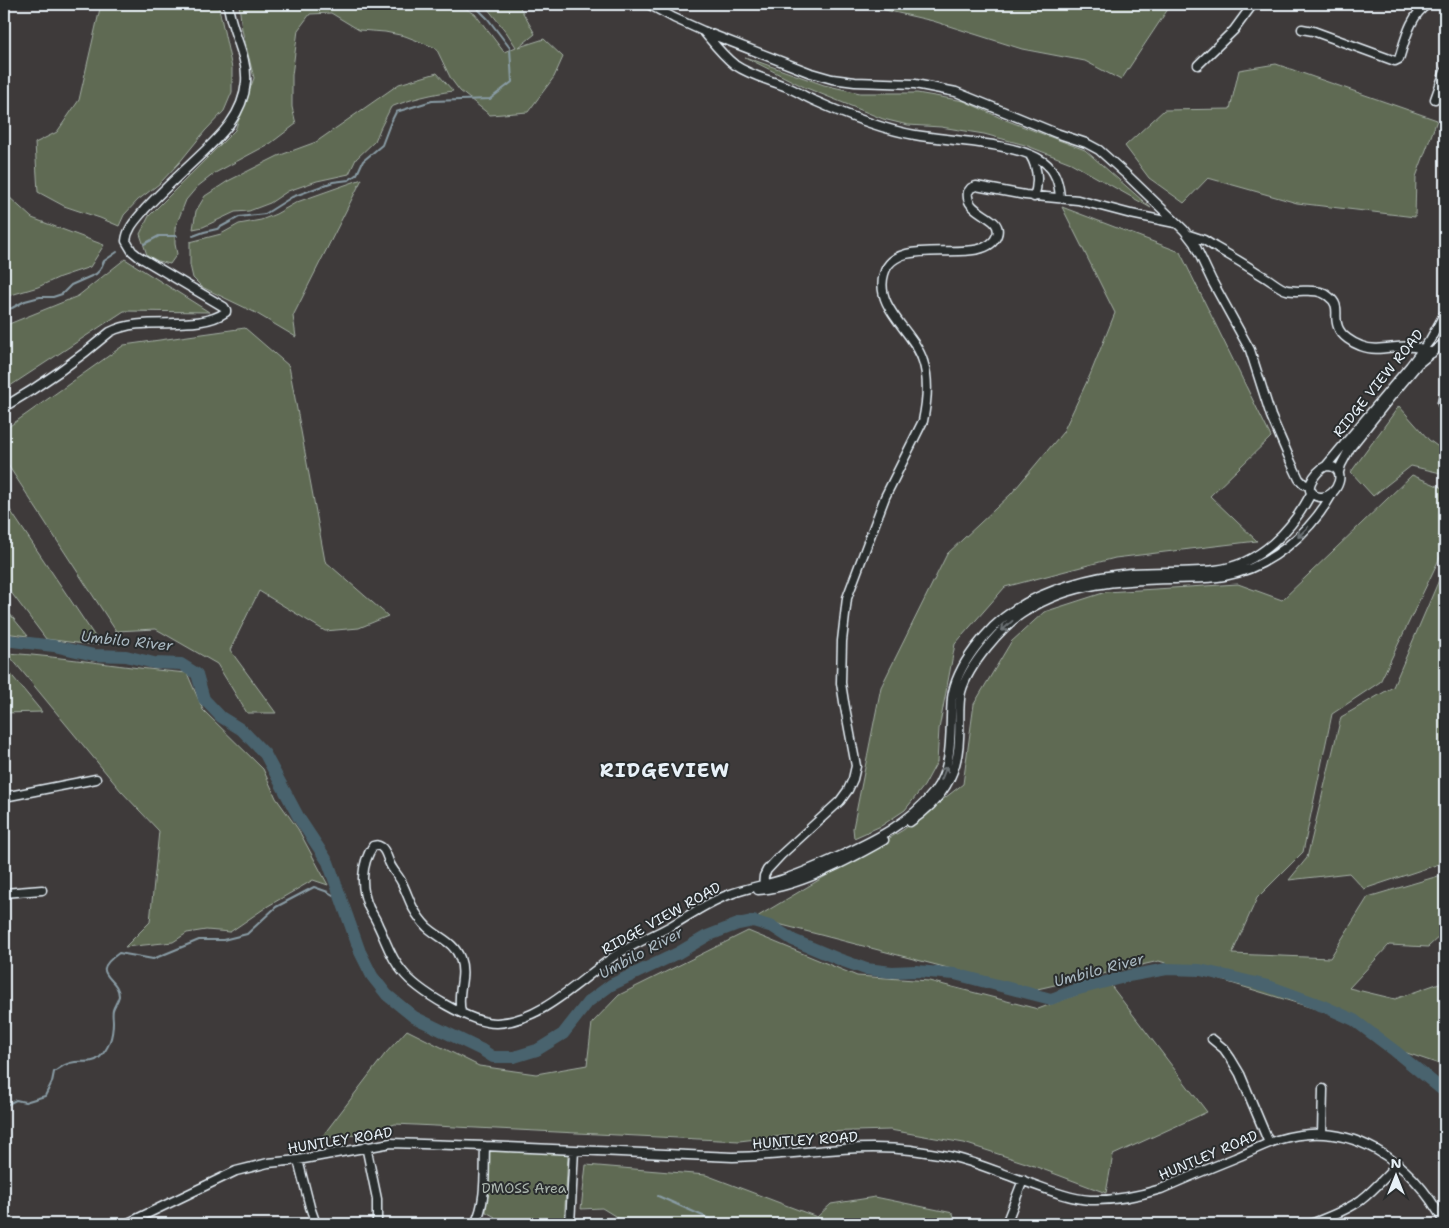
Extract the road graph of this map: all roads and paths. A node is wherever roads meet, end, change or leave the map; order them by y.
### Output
1 (228, 4) edge
2 (648, 4) edge
3 (1253, 4) edge
4 (1428, 4) edge
5 (1302, 29) dead end
6 (703, 31) junction
7 (1198, 65) dead end
8 (1445, 71) edge
9 (1435, 100) dead end
10 (1030, 155) junction
11 (1034, 197) junction
12 (1060, 198) junction
13 (1175, 222) junction
14 (1189, 235) junction
15 (1445, 313) edge
16 (1445, 342) edge
17 (1423, 348) junction
18 (1432, 353) junction
19 (1445, 391) edge
20 (4, 407) edge
21 (1445, 410) edge
22 (1323, 468) junction
23 (1295, 470) junction
24 (1339, 472) junction
25 (1311, 489) junction
26 (1332, 494) junction
27 (1170, 575) junction
28 (96, 779) dead end
29 (4, 797) edge
30 (762, 887) junction
31 (42, 890) dead end
32 (4, 893) edge
33 (461, 1012) junction
34 (1212, 1039) dead end
35 (1323, 1088) dead end
36 (1322, 1134) junction
37 (1269, 1143) junction
38 (366, 1146) junction
39 (485, 1146) junction
40 (574, 1150) junction
41 (298, 1160) junction
42 (1398, 1164) junction
43 (1023, 1180) junction
44 (126, 1224) edge
45 (316, 1224) edge
46 (377, 1224) edge
47 (475, 1224) edge
48 (570, 1224) edge
49 (1006, 1224) edge
50 (1312, 1224) edge
51 (1445, 1224) edge

1 - 20 street
2 - 6 street
3 - 7 street
4 - 5 street
6 - 10 street
6 - 13 street
8 - 9 street
10 - 11 street
10 - 12 street
11 - 12 street
11 - 30 street
12 - 13 street
13 - 14 street
14 - 17 street
14 - 23 street
15 - 17 street, RIDGE VIEW ROAD
16 - 18 street, RIDGE VIEW ROAD
17 - 18 street
17 - 22 street, RIDGE VIEW ROAD
18 - 24 street, RIDGE VIEW ROAD
19 - 21 street
22 - 23 street
22 - 24 street
22 - 25 street, RIDGE VIEW ROAD
23 - 25 street
24 - 26 street, RIDGE VIEW ROAD
25 - 26 street
25 - 27 street, RIDGE VIEW ROAD
26 -> 27 street, RIDGE VIEW ROAD
27 - 30 street, RIDGE VIEW ROAD
28 - 29 street
30 - 33 street, RIDGE VIEW ROAD
31 - 32 street
33 - 33 street, RIDGE VIEW ROAD
34 - 37 street
35 - 36 street
36 - 37 street, HUNTLEY ROAD
36 - 42 street, HUNTLEY ROAD
37 - 43 street, HUNTLEY ROAD
38 - 39 street, HUNTLEY ROAD
38 - 41 street, HUNTLEY ROAD
38 - 46 street
39 - 40 street, HUNTLEY ROAD
39 - 47 street
40 - 43 street, HUNTLEY ROAD
40 - 48 street
41 - 44 street, HUNTLEY ROAD
41 - 45 street
42 - 50 street
42 - 51 street, HUNTLEY ROAD
43 - 49 street

